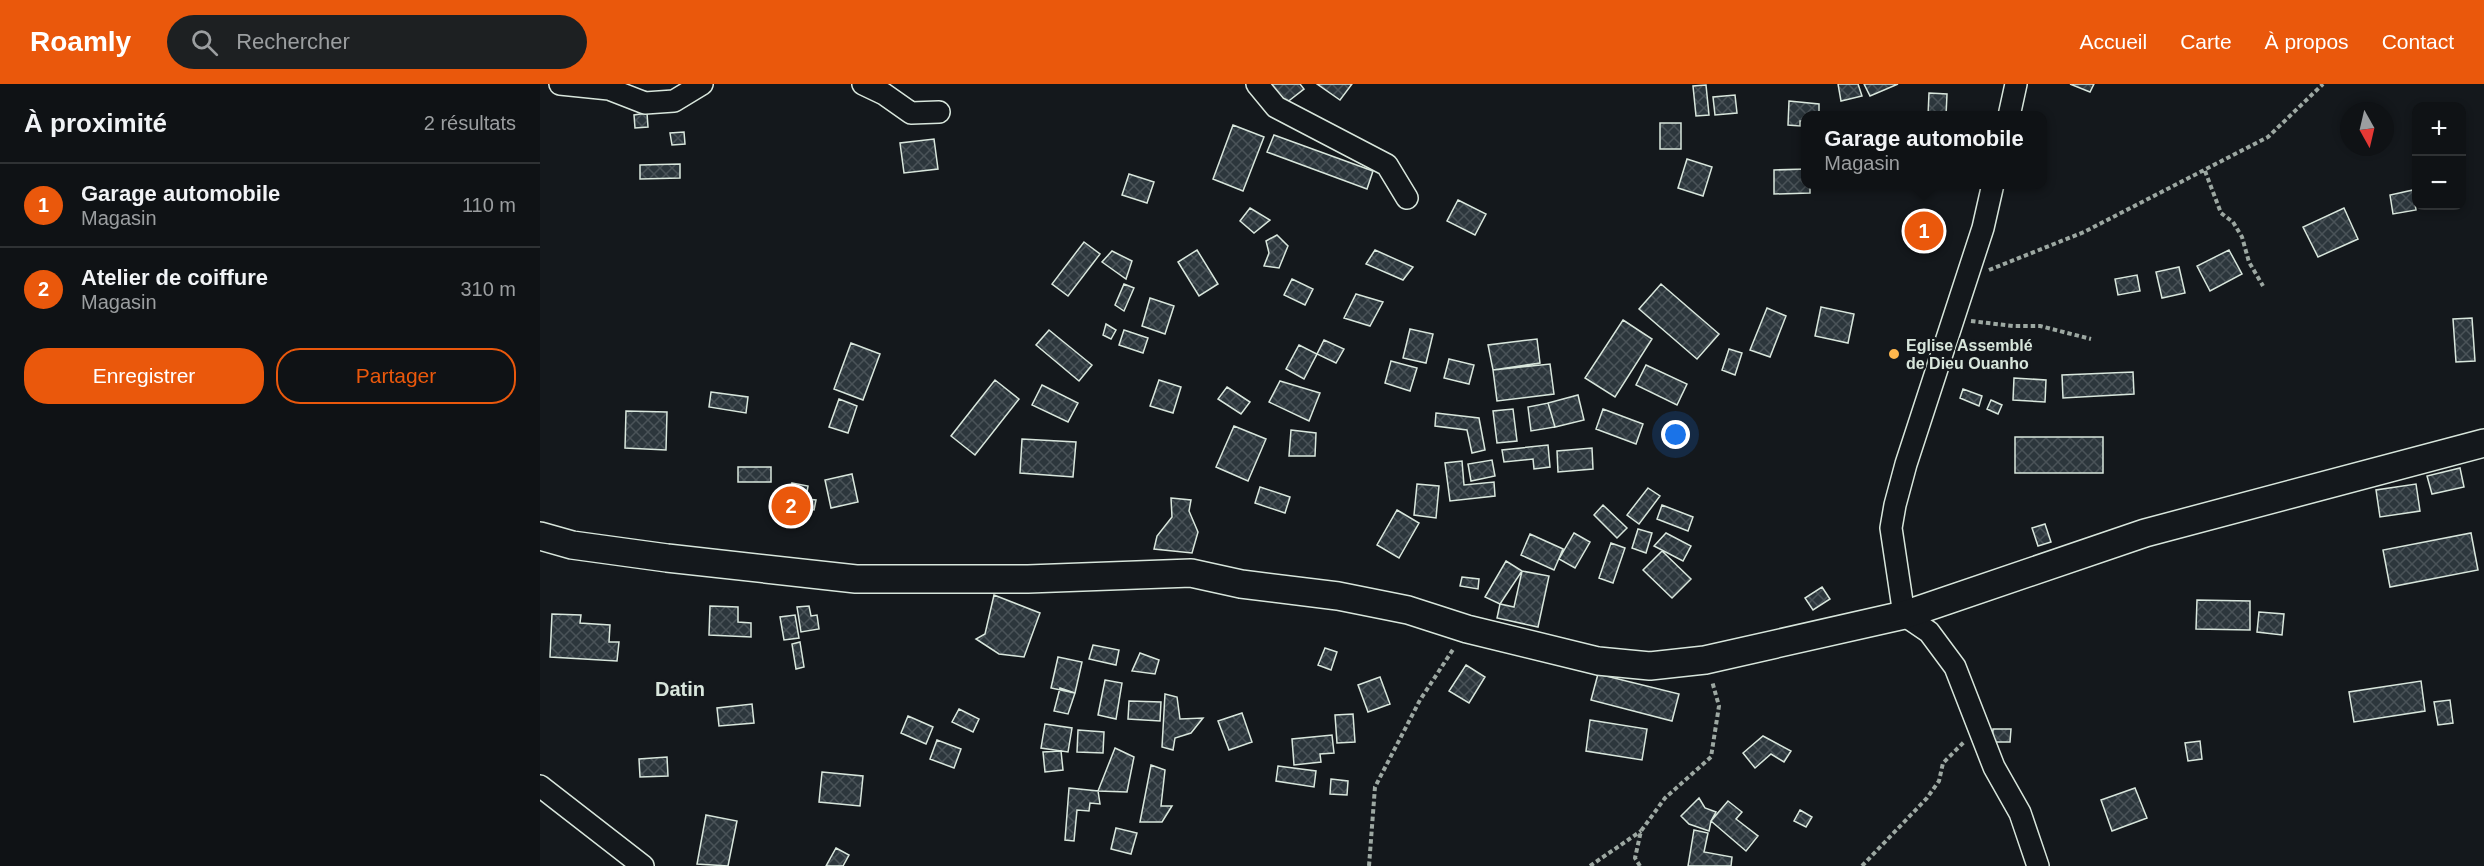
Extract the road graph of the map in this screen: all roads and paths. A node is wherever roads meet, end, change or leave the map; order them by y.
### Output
1 (560, 84) edge
2 (702, 84) edge
3 (863, 84) edge
4 (1257, 84) edge
5 (2016, 84) edge
6 (2323, 84) edge
7 (2010, 111) edge
8 (939, 112) dead end
9 (2205, 171) junction
10 (1992, 189) edge
11 (1407, 198) dead end
12 (1966, 279) junction
13 (2263, 286) dead end
14 (1952, 318) junction
15 (2091, 339) dead end
16 (2484, 443) edge
17 (540, 537) edge
18 (1904, 615) junction
19 (1467, 629) junction
20 (1705, 660) junction
21 (1978, 729) junction
22 (540, 786) edge
23 (1641, 831) junction
24 (643, 866) edge
25 (1369, 866) edge
26 (1590, 866) edge
27 (1640, 866) edge
28 (1862, 866) edge
29 (2038, 866) edge

1 - 2 street
3 - 8 street
4 - 11 street
5 - 7 street
6 - 9 path
9 - 12 path
9 - 13 path
10 - 12 street
12 - 14 street
14 - 15 path
14 - 18 street
16 - 18 main road
17 - 19 main road
18 - 20 main road
18 - 21 street
19 - 20 main road
19 - 25 path
20 - 23 path
21 - 28 path
21 - 29 street
22 - 24 street
23 - 26 path
23 - 27 path

